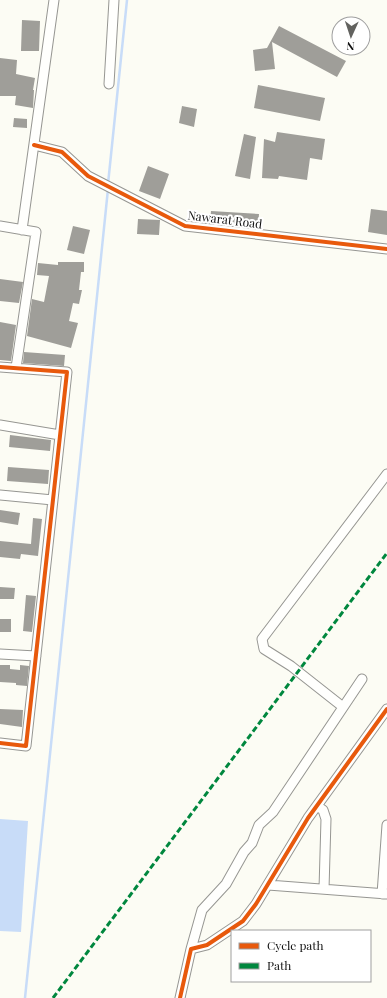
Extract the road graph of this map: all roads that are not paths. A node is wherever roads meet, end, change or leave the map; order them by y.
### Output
1 (54, 0) edge
2 (114, 0) edge
3 (109, 84) dead end
4 (34, 145) junction
5 (0, 226) edge
6 (22, 230) junction
7 (387, 249) edge
8 (0, 367) edge
9 (16, 368) junction
10 (0, 425) edge
11 (60, 436) junction
12 (387, 474) edge
13 (0, 495) edge
14 (53, 500) junction
15 (0, 654) edge
16 (36, 656) junction
17 (362, 679) dead end
18 (343, 707) junction
19 (387, 709) edge
20 (0, 743) edge
21 (317, 806) junction
22 (387, 825) edge
23 (268, 885) junction
24 (324, 889) junction
25 (384, 894) edge
26 (191, 949) junction
27 (180, 998) edge

1 - 4 street
2 - 3 street
4 - 6 street
4 - 7 street, Nawarat Road
5 - 6 street
6 - 9 street
8 - 9 street
9 - 11 street
10 - 11 street
11 - 14 street
12 - 18 street
13 - 14 street
14 - 16 street
15 - 16 street
16 - 20 street
17 - 18 street
18 - 26 street
19 - 21 street
21 - 23 street
21 - 24 street
22 - 25 street
23 - 24 street
23 - 26 street
24 - 25 street
26 - 27 street

